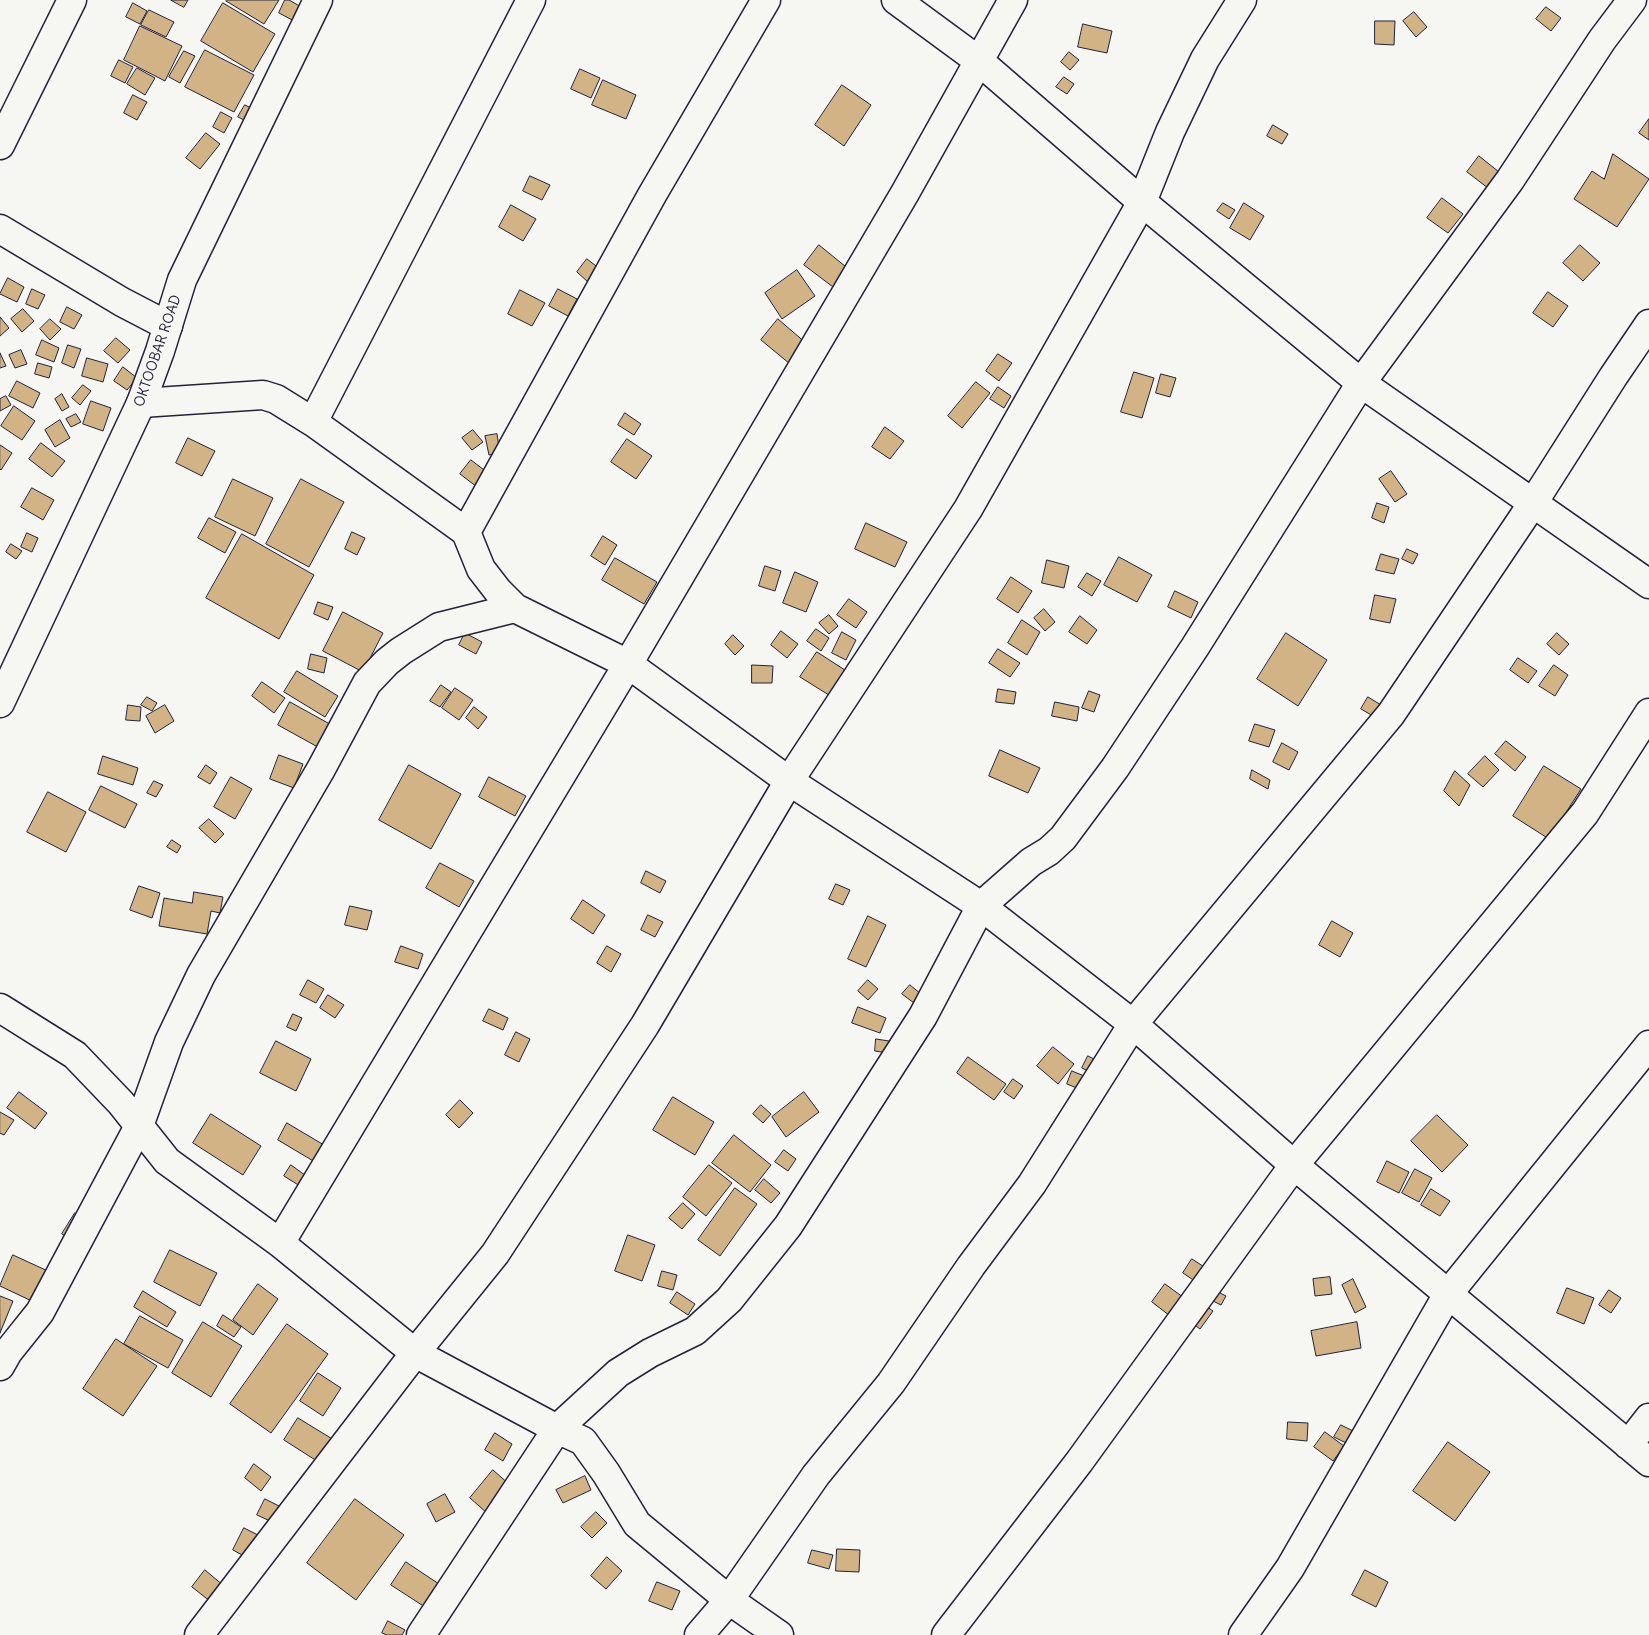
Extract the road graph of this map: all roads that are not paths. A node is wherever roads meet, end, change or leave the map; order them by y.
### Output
1 (72, 0) edge
2 (318, 0) edge
3 (531, 0) edge
4 (766, 0) edge
5 (896, 0) edge
6 (1014, 0) edge
7 (1242, 0) edge
8 (1632, 0) edge
9 (978, 61) junction
10 (0, 145) edge
11 (1142, 202) junction
12 (0, 229) edge
13 (1649, 324) edge
14 (168, 326) junction
15 (1361, 383) junction
16 (141, 404) junction
17 (313, 422) junction
18 (1533, 503) junction
19 (466, 532) junction
20 (1649, 584) edge
21 (515, 608) junction
22 (628, 664) junction
23 (0, 703) edge
24 (1649, 712) edge
25 (789, 782) junction
26 (981, 906) junction
27 (0, 1008) edge
28 (1133, 1024) junction
29 (1649, 1045) edge
30 (139, 1126) junction
31 (1294, 1165) junction
32 (280, 1243) junction
33 (1448, 1294) junction
34 (415, 1353) junction
35 (0, 1366) edge
36 (1649, 1418) edge
37 (557, 1429) junction
38 (1628, 1445) junction
39 (1649, 1462) edge
40 (729, 1600) junction
41 (199, 1635) edge
42 (421, 1635) edge
43 (699, 1635) edge
44 (779, 1635) edge
45 (946, 1635) edge
46 (1243, 1635) edge

1 - 10 street
2 - 14 street, OKTOOBAR ROAD
3 - 17 street
4 - 19 street
5 - 9 street
6 - 9 street
7 - 11 street
8 - 15 street
9 - 11 street
9 - 22 street
11 - 15 street
11 - 25 street
12 - 14 street
13 - 18 street
14 - 16 street, OKTOOBAR ROAD
15 - 18 street
15 - 26 street
16 - 17 street
16 - 23 street, OKTOOBAR ROAD
17 - 19 street
18 - 20 street
18 - 28 street
19 - 21 street
21 - 22 street
21 - 30 street
22 - 25 street
22 - 32 street
24 - 31 street
25 - 26 street
25 - 34 street
26 - 28 street
26 - 37 street
27 - 30 street
28 - 31 street
28 - 40 street
29 - 33 street
30 - 32 street
30 - 35 street
31 - 33 street
31 - 45 street
32 - 34 street
33 - 38 street
33 - 46 street
34 - 37 street
34 - 41 street
36 - 38 street
37 - 40 street
37 - 42 street
38 - 39 street
40 - 43 street
40 - 44 street

